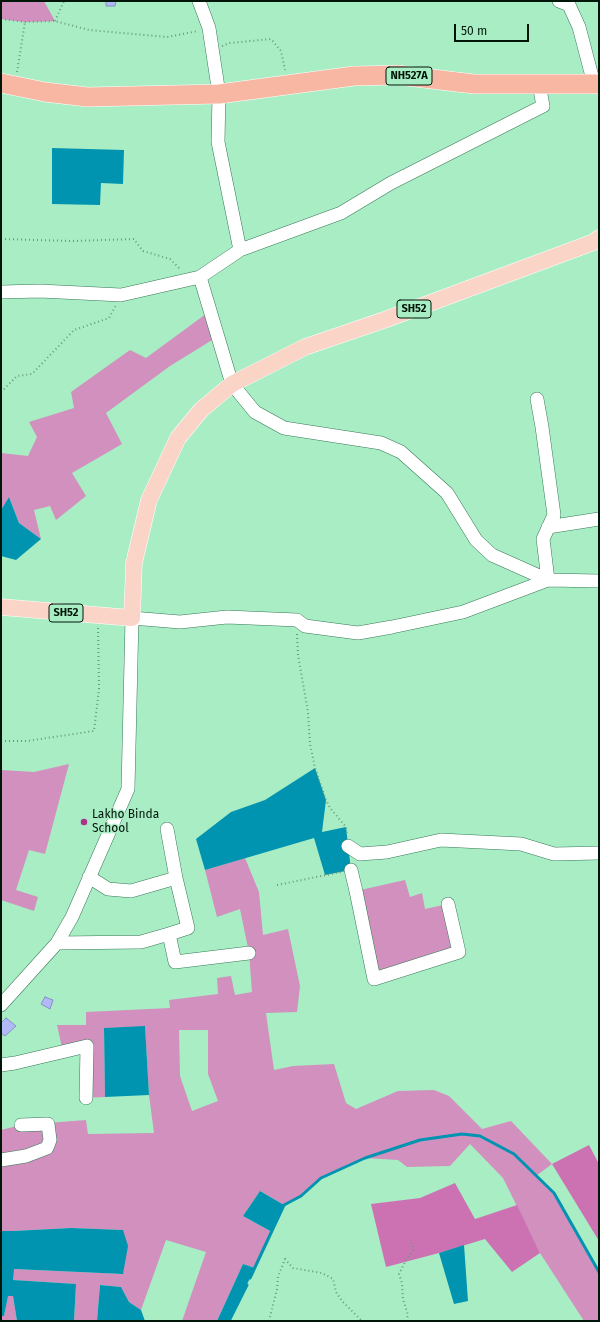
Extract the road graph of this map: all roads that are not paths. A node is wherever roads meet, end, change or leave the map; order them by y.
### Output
1 (199, 1) edge
2 (559, 1) edge
3 (8, 84) edge
4 (539, 84) junction
5 (596, 84) edge
6 (219, 94) junction
7 (599, 238) edge
8 (240, 250) junction
9 (195, 278) junction
10 (1, 292) edge
11 (232, 384) junction
12 (537, 399) dead end
13 (599, 519) edge
14 (548, 527) junction
15 (548, 580) junction
16 (599, 581) edge
17 (1, 607) edge
18 (132, 618) junction
19 (167, 829) dead end
20 (348, 846) dead end
21 (599, 853) edge
22 (350, 870) dead end
23 (89, 877) junction
24 (176, 878) junction
25 (448, 904) dead end
26 (169, 934) junction
27 (56, 943) junction
28 (249, 953) dead end
29 (6, 993) edge
30 (1, 1005) edge
31 (1, 1065) edge
32 (86, 1098) dead end
33 (20, 1126) dead end
34 (1, 1160) edge

1 - 6 street
2 - 5 street
3 - 6 highway, NH527A
4 - 5 highway, NH527A
4 - 6 highway, NH527A
4 - 8 street
6 - 8 street
7 - 11 main road, SH52 / SH52
8 - 9 street
9 - 10 street
9 - 11 street
11 - 15 street
11 - 18 main road, SH52 / SH52
12 - 14 street
13 - 14 street
14 - 15 street
15 - 16 street, SH52 / SH52
15 - 18 street, SH52 / SH52
17 - 18 main road, SH52 / SH52
18 - 23 street
19 - 24 street
20 - 21 street
22 - 25 street
23 - 24 street
23 - 27 street
24 - 26 street
26 - 27 street
26 - 28 street
27 - 29 street
29 - 30 street
31 - 32 street
33 - 34 street

